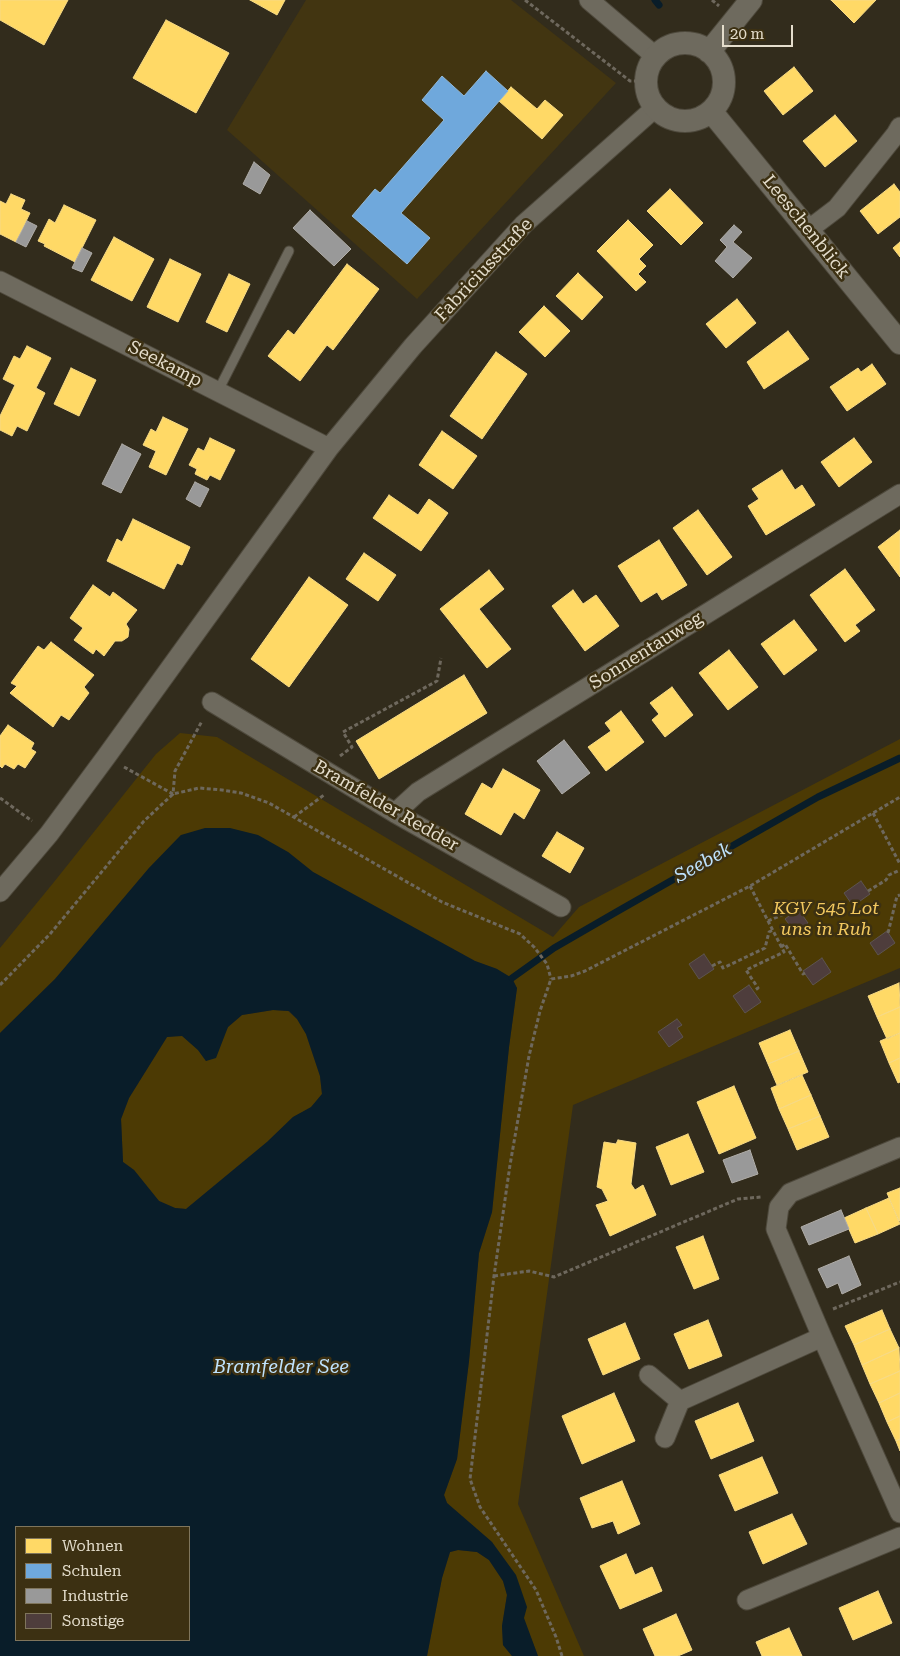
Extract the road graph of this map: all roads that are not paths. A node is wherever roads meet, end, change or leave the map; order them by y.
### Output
1 (589, 0) edge
2 (751, 0) edge
3 (709, 52) junction
4 (655, 56) junction
5 (655, 108) junction
6 (711, 112) junction
7 (900, 127) edge
8 (808, 230) junction
9 (288, 251) dead end
10 (0, 281) edge
11 (900, 343) edge
12 (218, 391) junction
13 (329, 448) junction
14 (900, 494) edge
15 (212, 702) road end
16 (395, 813) junction
17 (0, 892) edge
18 (562, 907) dead end
19 (900, 1147) edge
20 (822, 1337) junction
21 (649, 1375) dead end
22 (680, 1401) junction
23 (665, 1438) dead end
24 (900, 1509) edge
25 (900, 1537) edge
26 (747, 1600) dead end

1 - 4 street
2 - 3 street
3 - 4 street
3 - 6 street
4 - 5 street
5 - 6 street
5 - 13 street, Fabriciusstraße
6 - 8 street, Leeschenblick
7 - 8 street
8 - 11 street, Leeschenblick
9 - 12 lane
10 - 12 street, Seekamp
12 - 13 street, Seekamp
13 - 17 street, Fabriciusstraße
14 - 16 street, Sonnentauweg
15 - 16 street, Bramfelder Redder
16 - 18 street, Bramfelder Redder
19 - 20 street
20 - 22 street
20 - 24 street
21 - 22 street
22 - 23 street
25 - 26 street

